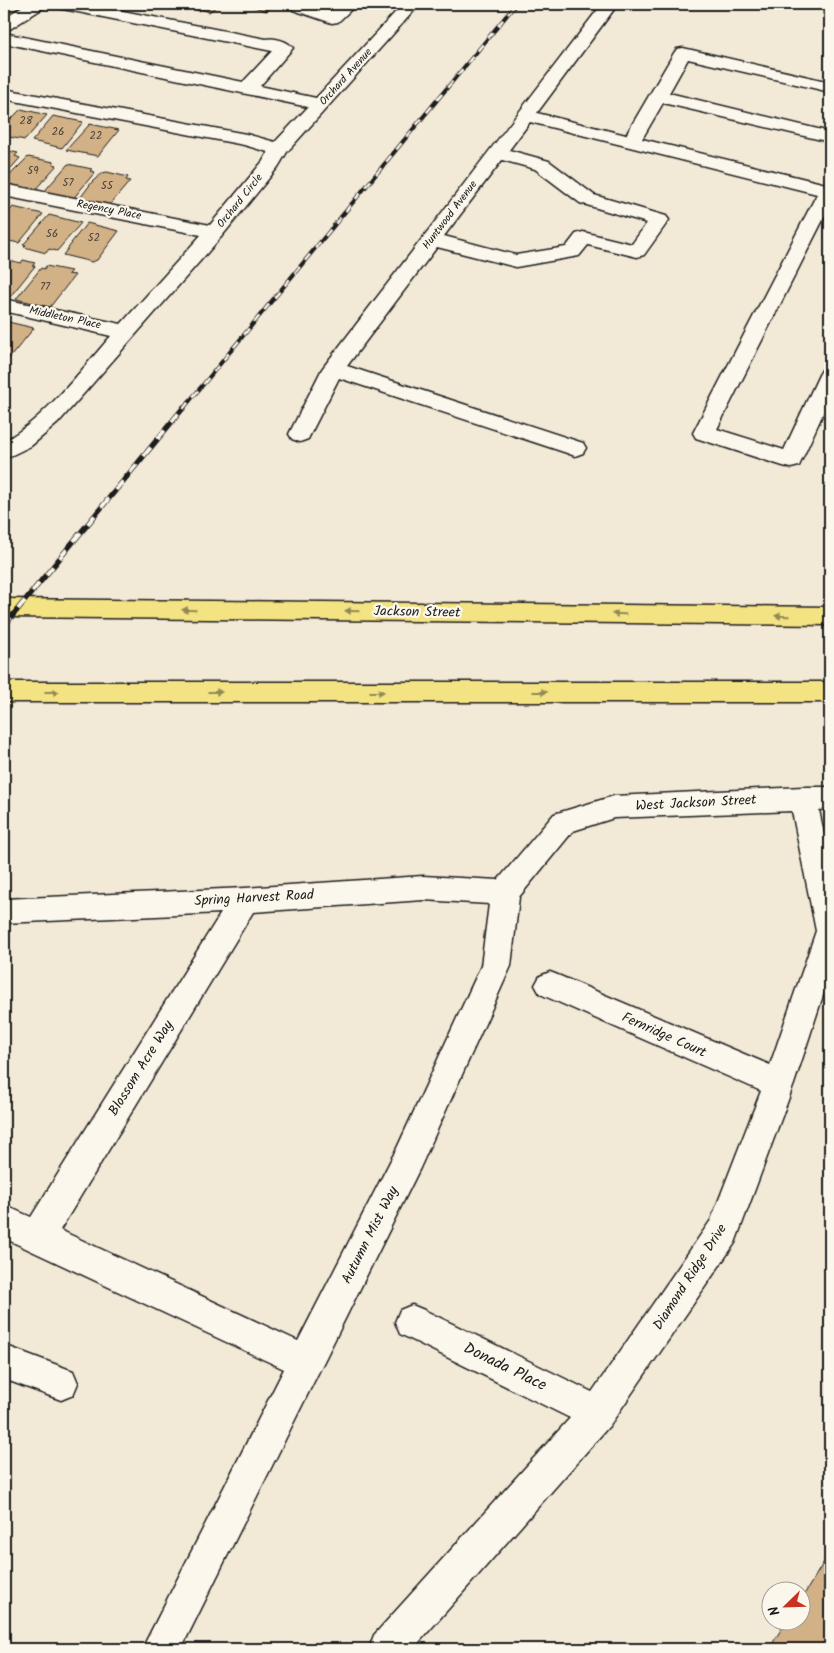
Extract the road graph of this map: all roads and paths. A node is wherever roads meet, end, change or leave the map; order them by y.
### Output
1 (37, 4) edge
2 (63, 4) edge
3 (349, 4) edge
4 (610, 4) edge
5 (407, 5) edge
6 (299, 6) dead end
7 (177, 10) dead end
8 (4, 25) edge
9 (4, 38) edge
10 (284, 48) junction
11 (830, 87) edge
12 (247, 88) junction
13 (4, 94) edge
14 (658, 96) junction
15 (321, 104) junction
16 (525, 115) junction
17 (830, 137) edge
18 (632, 142) junction
19 (279, 149) junction
20 (497, 153) junction
21 (4, 190) edge
22 (829, 190) edge
23 (215, 232) junction
24 (432, 240) junction
25 (4, 305) edge
26 (126, 332) junction
27 (334, 369) junction
28 (830, 375) edge
29 (300, 434) dead end
30 (575, 448) dead end
31 (4, 451) edge
32 (4, 608) edge
33 (830, 616) edge
34 (4, 692) edge
35 (830, 692) edge
36 (817, 798) edge
37 (505, 893) junction
38 (245, 900) junction
39 (4, 911) edge
40 (830, 931) edge
41 (550, 985) dead end
42 (778, 1084) junction
43 (4, 1221) edge
44 (37, 1237) junction
45 (412, 1322) dead end
46 (4, 1362) edge
47 (306, 1362) junction
48 (61, 1383) dead end
49 (598, 1413) junction
50 (161, 1649) edge
51 (388, 1649) edge

1 - 8 street
2 - 10 street
3 - 6 street
4 - 16 street, Huntwood Avenue
5 - 15 street, Orchard Avenue
7 - 10 street
9 - 12 street
10 - 12 street
11 - 14 street
12 - 15 street
13 - 19 street
14 - 17 street
14 - 18 street
15 - 19 street, Orchard Avenue
16 - 18 street
16 - 20 street, Huntwood Avenue
18 - 22 street
19 - 23 street, Orchard Circle
20 - 24 street, Huntwood Avenue
20 - 24 street
21 - 23 street, Regency Place
22 - 28 street
23 - 26 street, Orchard Circle
24 - 27 street, Huntwood Avenue
25 - 26 street, Middleton Place
26 - 31 street, Orchard Circle
27 - 29 street, Huntwood Avenue
27 - 30 street
33 -> 32 main road, Jackson Street
34 -> 35 main road
36 - 37 street, West Jackson Street
36 - 40 street, Diamond Ridge Drive
37 - 38 street, Spring Harvest Road
37 - 47 street, Autumn Mist Way
38 - 39 street, Spring Harvest Road
38 - 44 street, Blossom Acre Way
40 - 42 street, Diamond Ridge Drive
41 - 42 street, Fernridge Court
42 - 49 street, Diamond Ridge Drive
43 - 44 street
44 - 47 street
45 - 49 street, Donada Place
46 - 48 street
47 - 50 street, Autumn Mist Way
49 - 51 street, Diamond Ridge Drive

